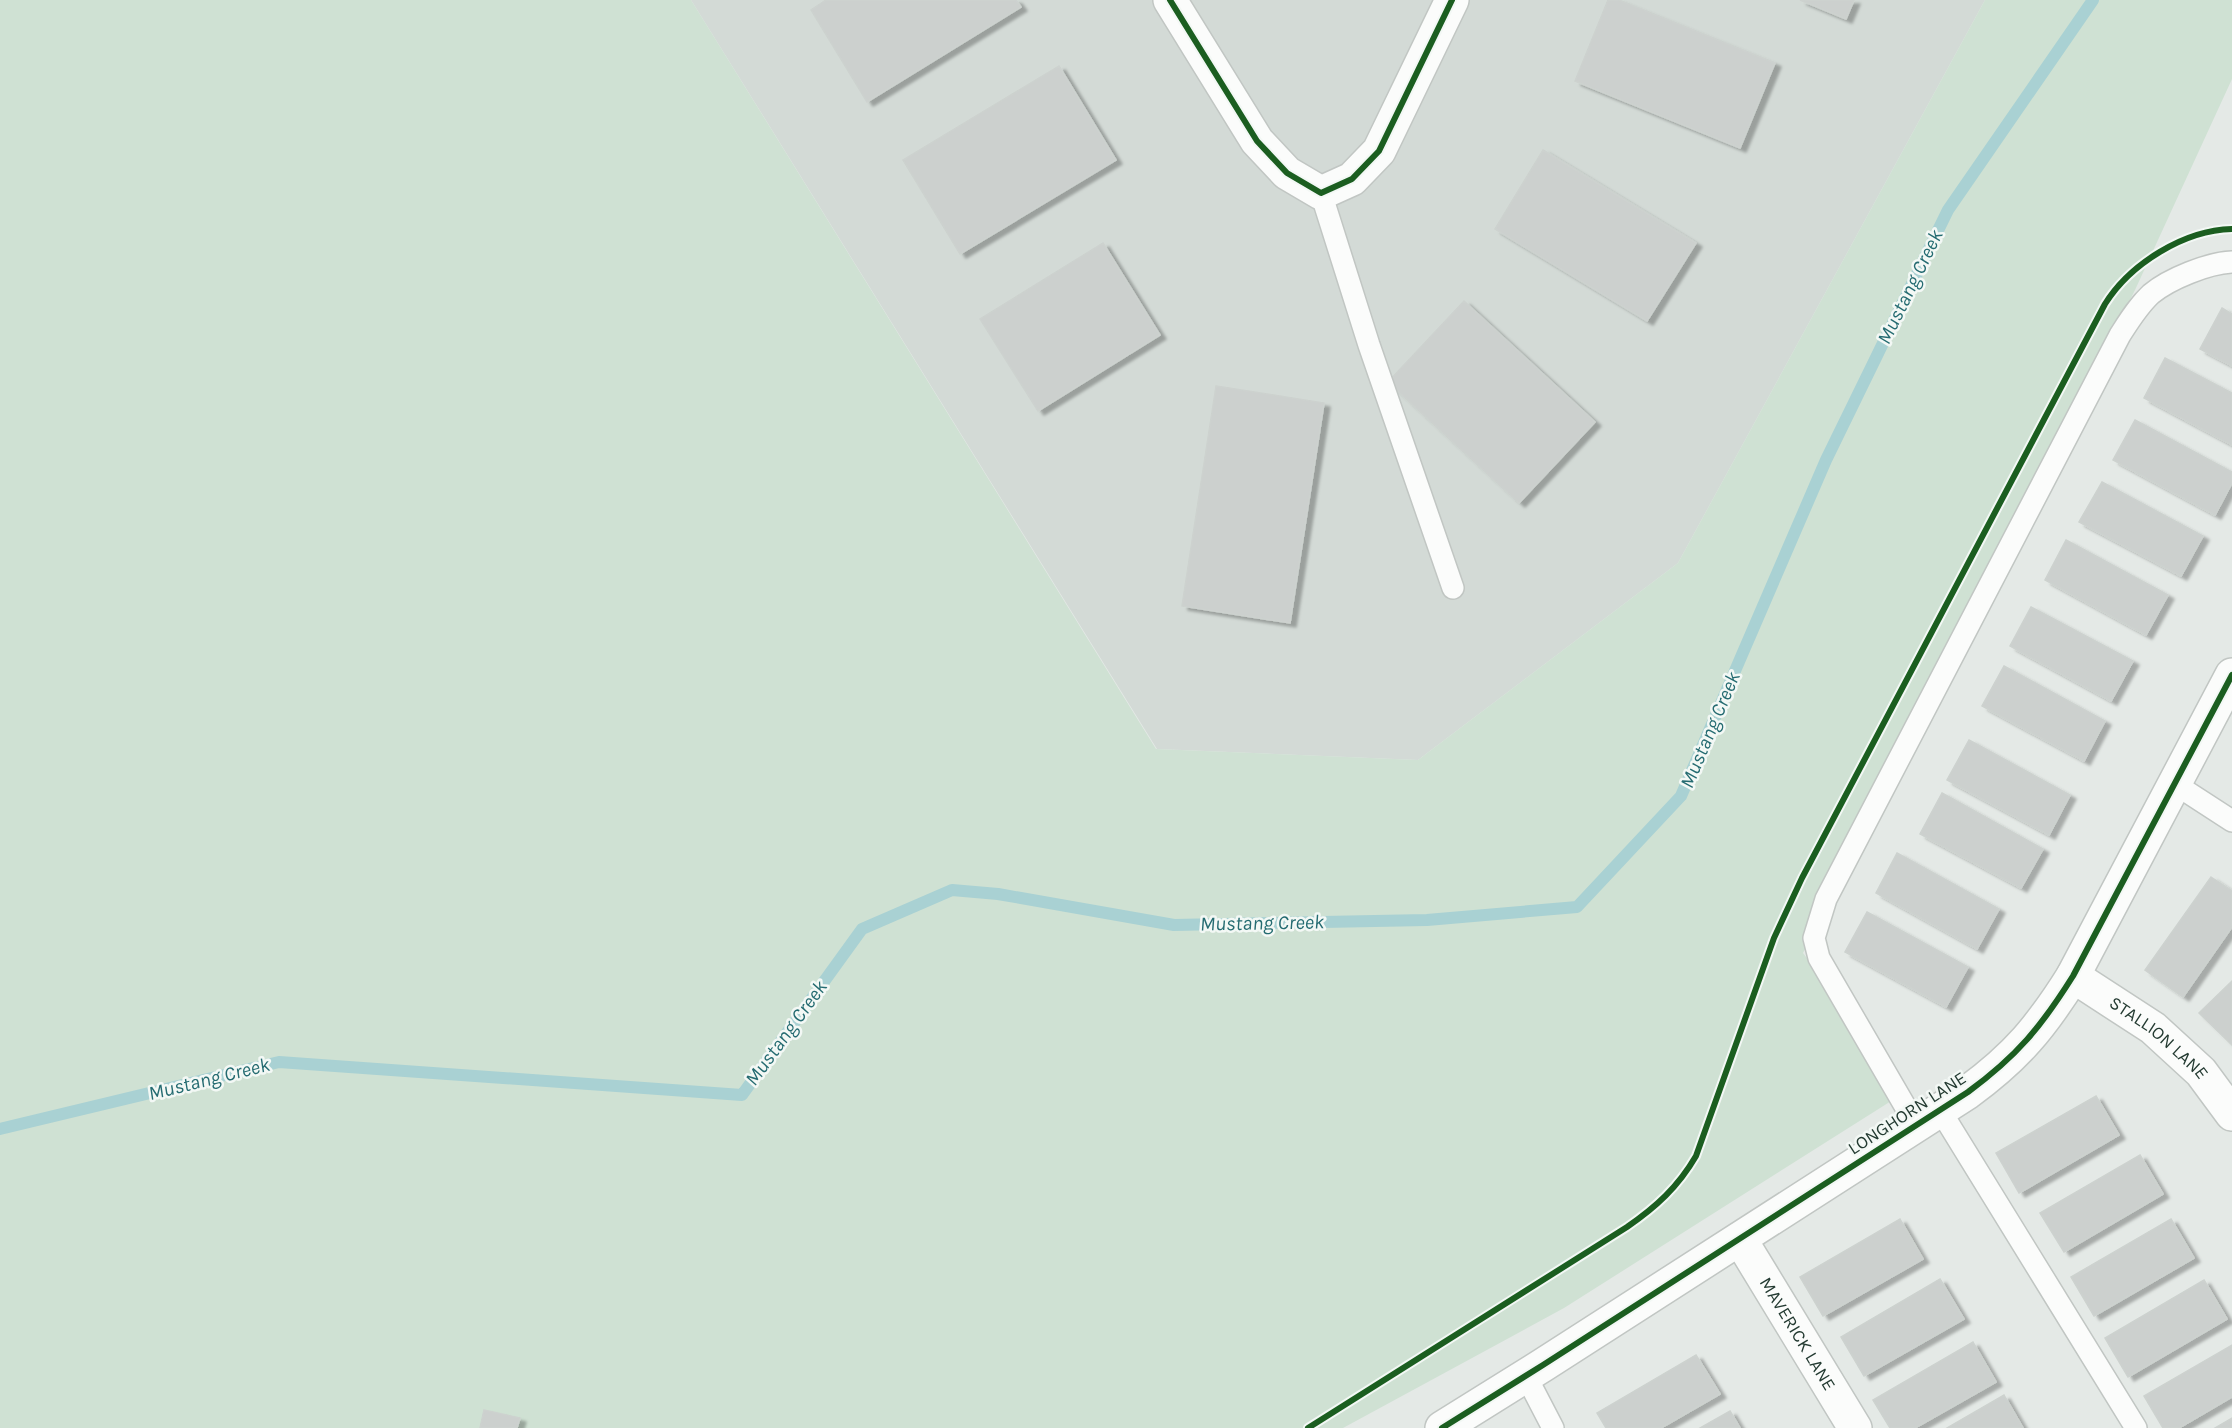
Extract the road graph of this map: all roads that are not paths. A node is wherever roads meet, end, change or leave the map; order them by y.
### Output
1 (1170, 0) edge
2 (1452, 0) edge
3 (1321, 193) junction
4 (2232, 262) edge
5 (1453, 588) dead end
6 (2232, 675) edge
7 (2175, 784) junction
8 (2232, 821) edge
9 (2073, 976) junction
10 (2232, 1114) edge
11 (1928, 1118) junction
12 (1740, 1239) junction
13 (1526, 1376) junction
14 (1442, 1428) edge
15 (1553, 1428) edge
16 (1855, 1428) edge
17 (2136, 1428) edge

1 - 3 street
2 - 3 street
3 - 5 lane
4 - 11 lane
6 - 7 street, LONGHORN LANE
7 - 8 lane
7 - 9 street, LONGHORN LANE
9 - 10 street, STALLION LANE
9 - 11 street, LONGHORN LANE
11 - 12 street, LONGHORN LANE
11 - 17 lane
12 - 13 street, LONGHORN LANE
12 - 16 street, MAVERICK LANE
13 - 14 street, LONGHORN LANE
13 - 15 lane

